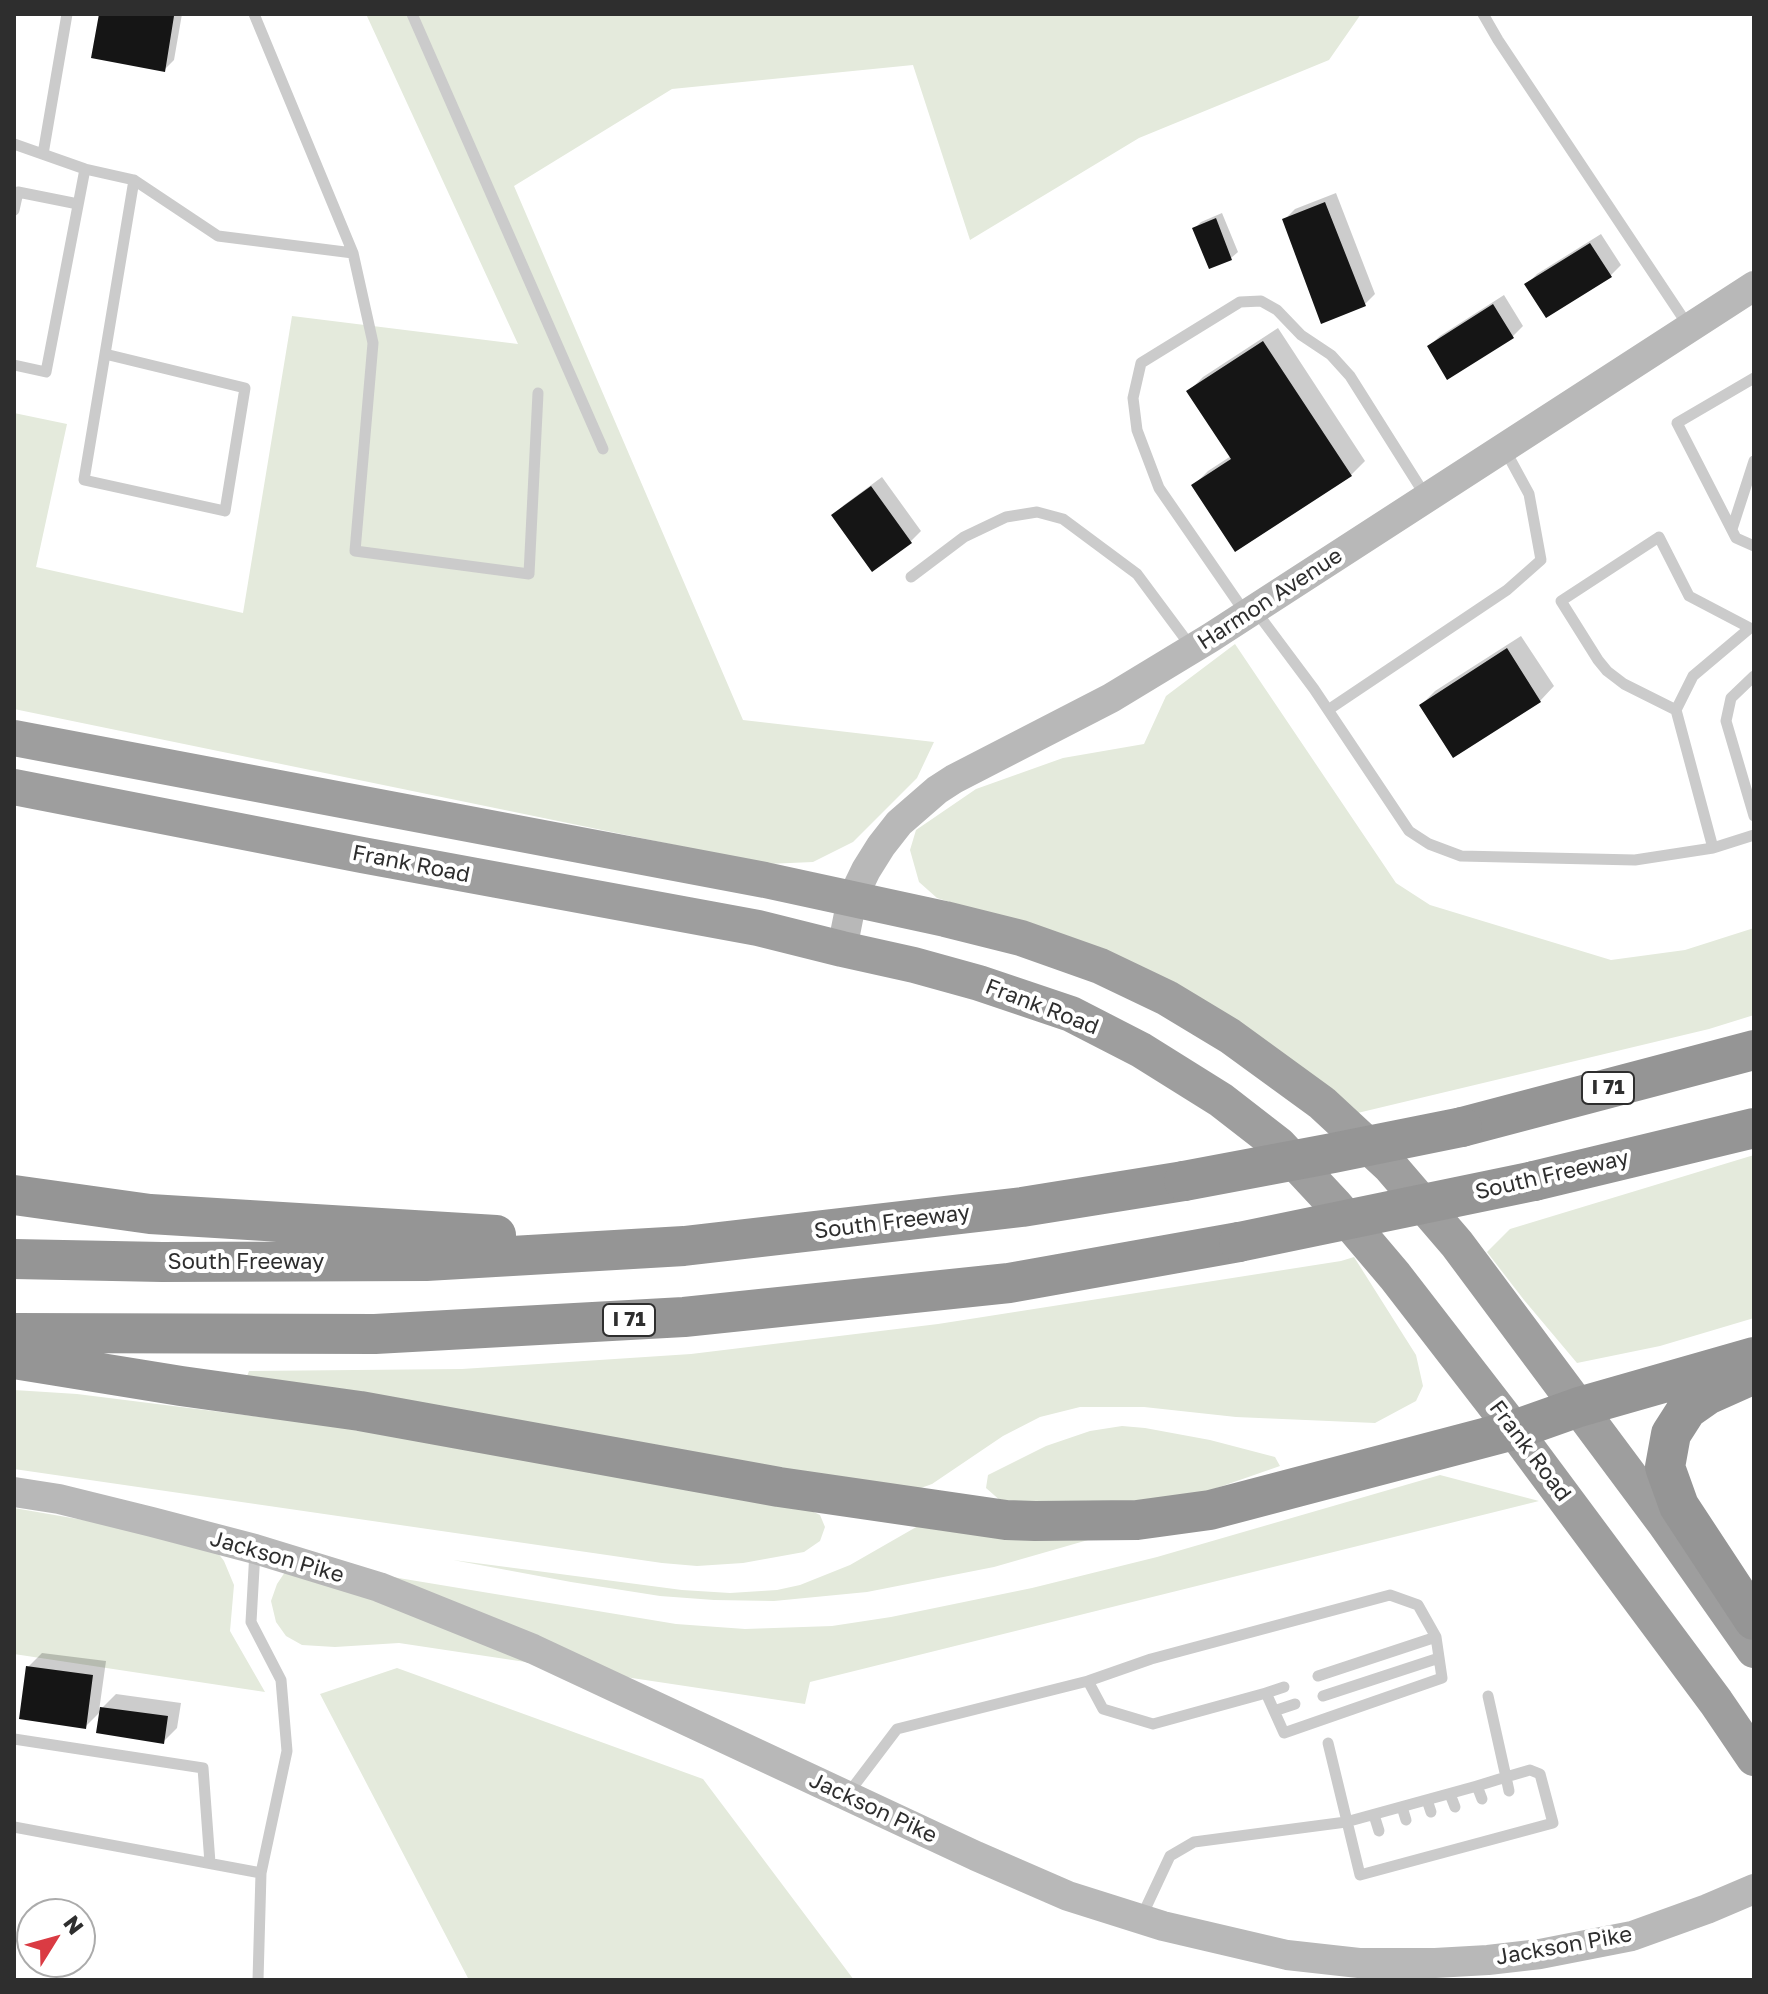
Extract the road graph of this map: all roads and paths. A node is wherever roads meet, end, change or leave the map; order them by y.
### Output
1 (67, 14) edge
2 (254, 14) edge
3 (412, 14) edge
4 (1483, 14) edge
5 (14, 144) edge
6 (43, 154) junction
7 (85, 169) junction
8 (134, 180) junction
9 (78, 204) junction
10 (14, 210) edge
11 (353, 253) junction
12 (1754, 286) edge
13 (1690, 327) junction
14 (105, 354) junction
15 (14, 365) edge
16 (1754, 378) edge
17 (538, 393) dead end
18 (1504, 448) junction
19 (603, 449) dead end
20 (1754, 461) edge
21 (1427, 498) junction
22 (1732, 529) junction
23 (1754, 546) edge
24 (911, 577) dead end
25 (1251, 612) junction
26 (1193, 649) junction
27 (1754, 676) edge
28 (1328, 710) junction
29 (1676, 710) junction
30 (14, 738) edge
31 (14, 787) edge
32 (1754, 816) edge
33 (1754, 835) edge
34 (1713, 848) junction
35 (852, 899) junction
36 (842, 949) junction
37 (1754, 1050) edge
38 (1754, 1128) edge
39 (14, 1195) edge
40 (684, 1246) junction
41 (14, 1259) edge
42 (14, 1333) edge
43 (1754, 1357) edge
44 (14, 1359) edge
45 (1754, 1373) edge
46 (1579, 1407) junction
47 (1514, 1430) junction
48 (14, 1492) edge
49 (255, 1549) junction
50 (1754, 1620) edge
51 (1436, 1637) junction
52 (1754, 1650) edge
53 (1439, 1658) junction
54 (1318, 1676) dead end
55 (1088, 1681) junction
56 (1284, 1687) dead end
57 (1266, 1693) junction
58 (1323, 1696) dead end
59 (1488, 1696) dead end
60 (1295, 1704) dead end
61 (1274, 1711) junction
62 (14, 1739) edge
63 (1328, 1743) dead end
64 (1754, 1758) edge
65 (1506, 1777) junction
66 (1477, 1786) junction
67 (1509, 1791) dead end
68 (1450, 1794) junction
69 (846, 1795) junction
70 (1482, 1799) dead end
71 (1402, 1807) junction
72 (1455, 1807) dead end
73 (1374, 1815) junction
74 (1516, 1818) dead end
75 (1406, 1820) dead end
76 (1346, 1822) junction
77 (1490, 1825) dead end
78 (14, 1827) edge
79 (1379, 1831) dead end
80 (1520, 1833) junction
81 (1438, 1839) dead end
82 (1496, 1839) junction
83 (1414, 1846) dead end
84 (1387, 1854) dead end
85 (1442, 1854) junction
86 (1418, 1860) junction
87 (210, 1863) junction
88 (1391, 1867) junction
89 (261, 1873) junction
90 (1754, 1889) edge
91 (1141, 1919) junction
92 (258, 1980) edge

1 - 6 lane
2 - 11 lane
3 - 19 lane
4 - 13 lane
5 - 6 lane
6 - 7 lane
7 - 8 lane
7 - 9 lane
8 - 11 lane
8 - 14 lane
9 - 10 lane
9 - 15 lane
11 - 17 lane
12 - 13 main road, Harmon Avenue
13 - 18 main road, Harmon Avenue
14 - 14 lane
16 - 22 lane
18 - 21 main road, Harmon Avenue
18 - 28 lane
20 - 22 lane
21 - 25 main road, Harmon Avenue
21 - 25 lane
22 - 23 lane
24 - 26 lane
25 - 26 main road, Harmon Avenue
25 - 28 lane
26 - 35 main road, Harmon Avenue
27 - 32 lane
28 - 34 lane
29 - 29 lane
29 - 34 lane
30 - 35 highway
31 - 36 highway, Frank Road
33 - 34 lane
35 - 36 main road, Harmon Avenue
35 - 46 highway
36 - 47 highway, Frank Road
37 - 40 highway, South Freeway / I 71, bridge
38 - 42 highway, South Freeway / I 71, bridge
39 - 40 highway
40 - 41 highway, South Freeway / I 71
43 - 46 highway
44 - 47 highway
45 - 50 highway
46 - 47 highway
46 - 52 highway
47 - 64 highway, Frank Road
48 - 49 main road, Jackson Pike
49 - 69 main road, Jackson Pike
49 - 89 lane
51 - 53 lane
51 - 54 lane
51 - 55 lane
53 - 58 lane
53 - 61 lane
55 - 57 lane
55 - 69 lane
56 - 57 lane
57 - 61 lane
59 - 65 lane
60 - 61 lane
62 - 87 lane
63 - 76 lane
65 - 66 lane
65 - 67 lane
65 - 80 lane
66 - 68 lane
66 - 70 lane
68 - 71 lane
68 - 72 lane
69 - 91 main road, Jackson Pike
71 - 73 lane
71 - 75 lane
73 - 76 lane
73 - 79 lane
74 - 80 lane
76 - 88 lane
76 - 91 lane
77 - 82 lane
78 - 87 lane
80 - 82 lane
81 - 85 lane
82 - 85 lane
83 - 86 lane
84 - 88 lane
85 - 86 lane
86 - 88 lane
87 - 89 lane
89 - 92 lane
90 - 91 main road, Jackson Pike

